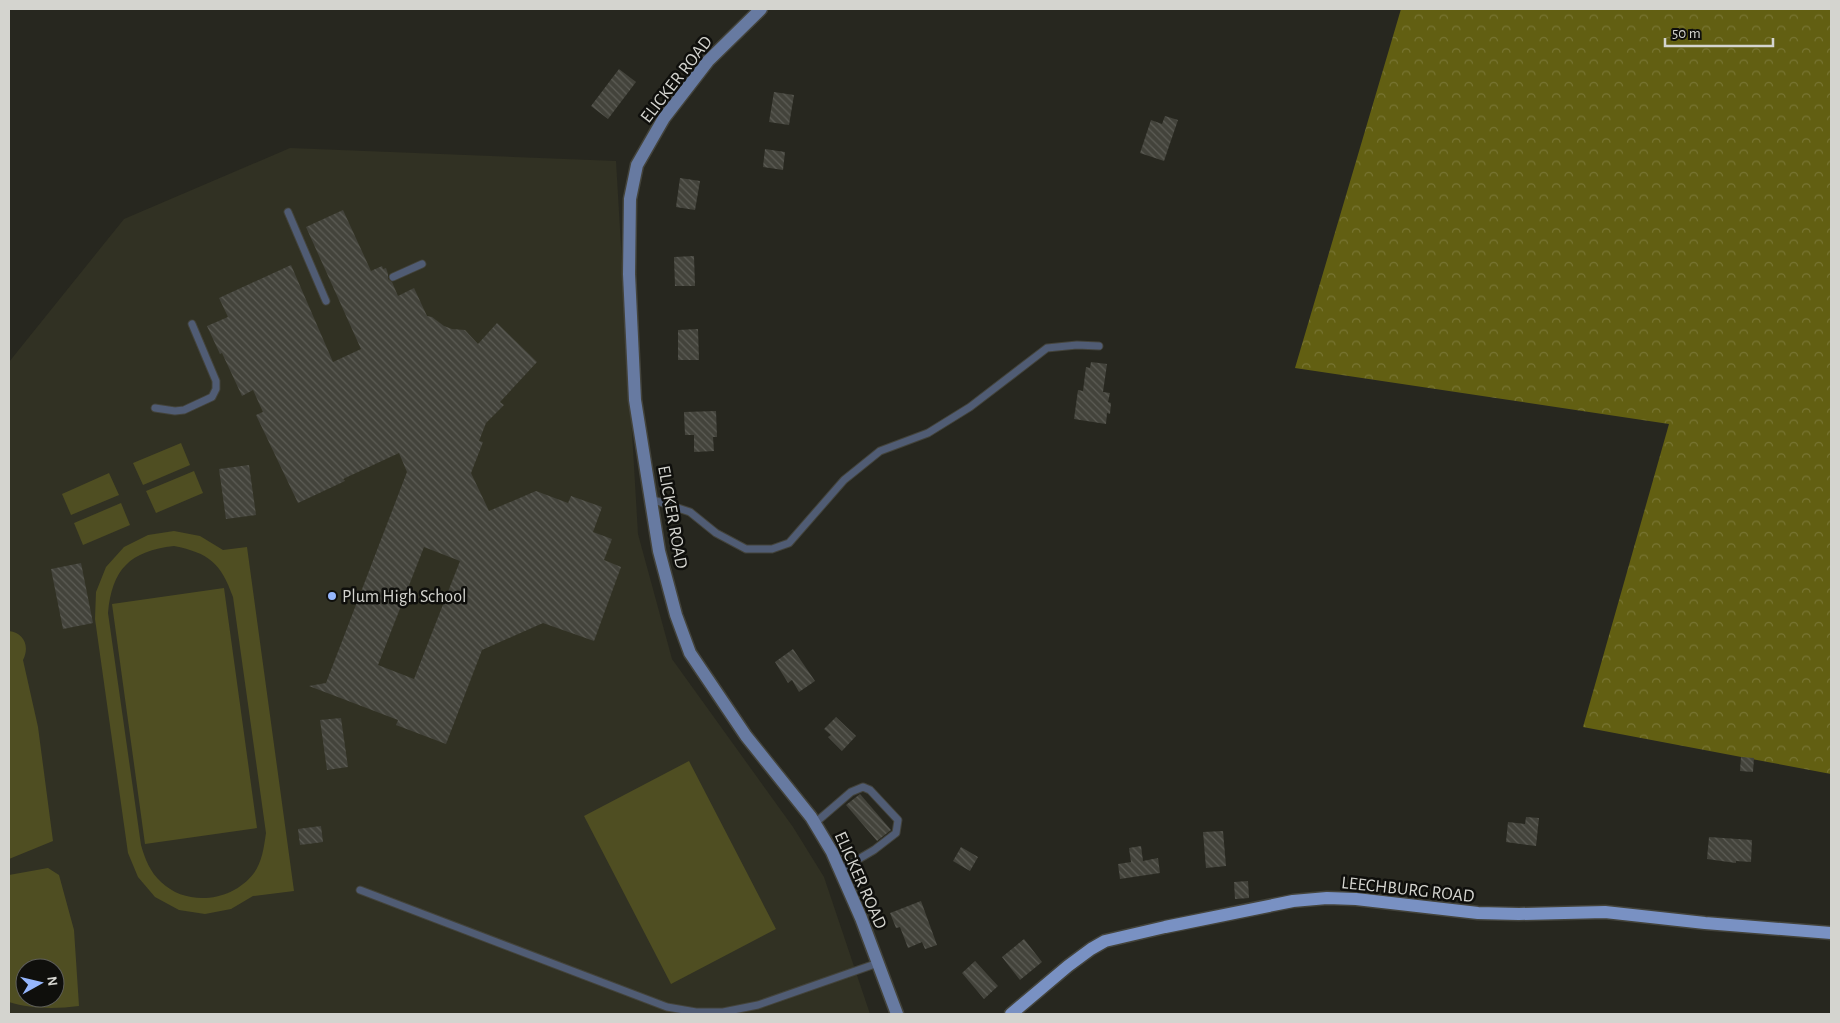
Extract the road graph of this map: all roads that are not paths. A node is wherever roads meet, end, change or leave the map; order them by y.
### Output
1 (761, 9) edge
2 (288, 212) dead end
3 (422, 264) dead end
4 (393, 277) dead end
5 (326, 301) dead end
6 (192, 324) dead end
7 (1099, 346) dead end
8 (155, 408) dead end
9 (651, 499) junction
10 (815, 823) junction
11 (840, 870) junction
12 (360, 890) dead end
13 (1831, 933) edge
14 (878, 963) junction
15 (897, 1014) edge
16 (1011, 1014) edge

1 - 9 street, ELICKER ROAD
2 - 5 lane
3 - 4 lane
6 - 8 lane
7 - 9 lane
9 - 10 street, ELICKER ROAD
10 - 11 street, ELICKER ROAD
10 - 11 lane
11 - 14 street, ELICKER ROAD
12 - 14 lane
13 - 16 main road, LEECHBURG ROAD
14 - 15 street, ELICKER ROAD

